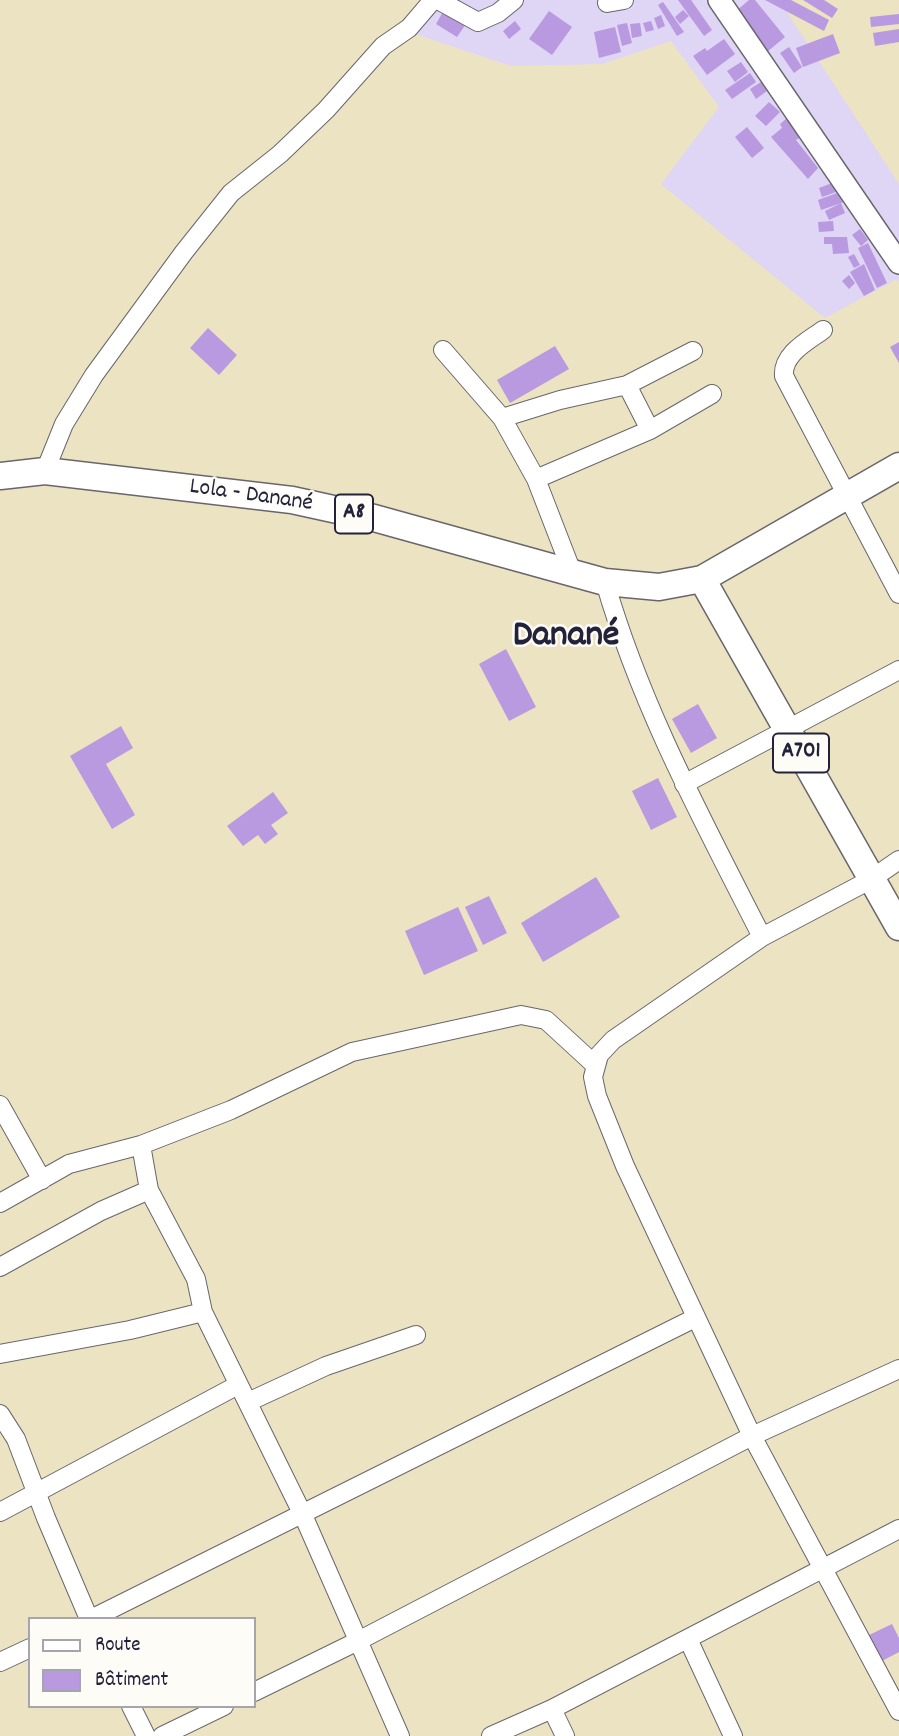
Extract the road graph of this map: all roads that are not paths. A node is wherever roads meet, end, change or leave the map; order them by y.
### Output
1 (433, 0) edge
2 (438, 0) edge
3 (514, 0) edge
4 (719, 0) edge
5 (899, 263) edge
6 (823, 330) dead end
7 (443, 350) dead end
8 (693, 351) dead end
9 (627, 385) junction
10 (712, 394) dead end
11 (502, 418) junction
12 (650, 430) junction
13 (899, 466) edge
14 (45, 471) junction
15 (0, 476) edge
16 (536, 479) junction
17 (845, 495) junction
18 (572, 572) junction
19 (702, 579) junction
20 (605, 582) junction
21 (899, 594) edge
22 (899, 670) edge
23 (789, 730) junction
24 (684, 784) junction
25 (899, 860) edge
26 (870, 880) junction
27 (899, 928) edge
28 (762, 937) junction
29 (594, 1064) junction
30 (0, 1105) edge
31 (141, 1145) junction
32 (41, 1181) junction
33 (149, 1190) junction
34 (0, 1203) edge
35 (0, 1267) edge
36 (203, 1312) junction
37 (695, 1318) junction
38 (416, 1335) dead end
39 (0, 1354) edge
40 (899, 1369) edge
41 (238, 1385) junction
42 (248, 1402) junction
43 (0, 1414) edge
44 (751, 1436) junction
45 (37, 1493) junction
46 (0, 1512) edge
47 (303, 1515) junction
48 (899, 1529) edge
49 (822, 1567) junction
50 (89, 1617) edge
51 (94, 1617) edge
52 (688, 1639) junction
53 (358, 1641) junction
54 (28, 1648) edge
55 (0, 1662) edge
56 (256, 1691) edge
57 (132, 1708) edge
58 (220, 1708) edge
59 (552, 1709) junction
60 (899, 1711) edge
61 (146, 1736) edge
62 (162, 1736) edge
63 (400, 1736) edge
64 (491, 1736) edge
65 (565, 1736) edge
66 (733, 1736) edge

1 - 14 street
2 - 3 street
4 - 5 street
6 - 17 street
7 - 11 street
8 - 9 street
9 - 11 street
9 - 12 street
10 - 12 street
11 - 16 street
12 - 16 street
13 - 17 main road, A8
14 - 15 main road, Lola - Danané / A8
14 - 18 main road, Lola - Danané / A8
16 - 18 street
17 - 19 main road, A8
17 - 21 street
18 - 20 main road, Lola - Danané / A8
19 - 20 main road, Lola - Danané / A8
19 - 23 main road, A701
20 - 24 street
22 - 23 street
23 - 24 street
23 - 26 main road, A701
24 - 28 street
25 - 26 street
26 - 27 main road, A701
26 - 28 street
28 - 29 street
29 - 31 street
29 - 37 street
30 - 32 street
31 - 32 street
31 - 33 street
32 - 34 street
33 - 35 street
33 - 36 street
36 - 39 street
36 - 41 street
37 - 44 street
37 - 47 street
38 - 42 street
40 - 44 street
41 - 42 street
41 - 45 street
42 - 47 street
43 - 45 street
44 - 49 street
44 - 53 street
45 - 46 street
45 - 50 street
47 - 51 street
47 - 53 street
48 - 49 street
49 - 52 street
49 - 60 street
52 - 59 street
52 - 66 street
53 - 56 street
53 - 63 street
54 - 55 street
57 - 61 street
58 - 62 street
59 - 64 street
59 - 65 street

